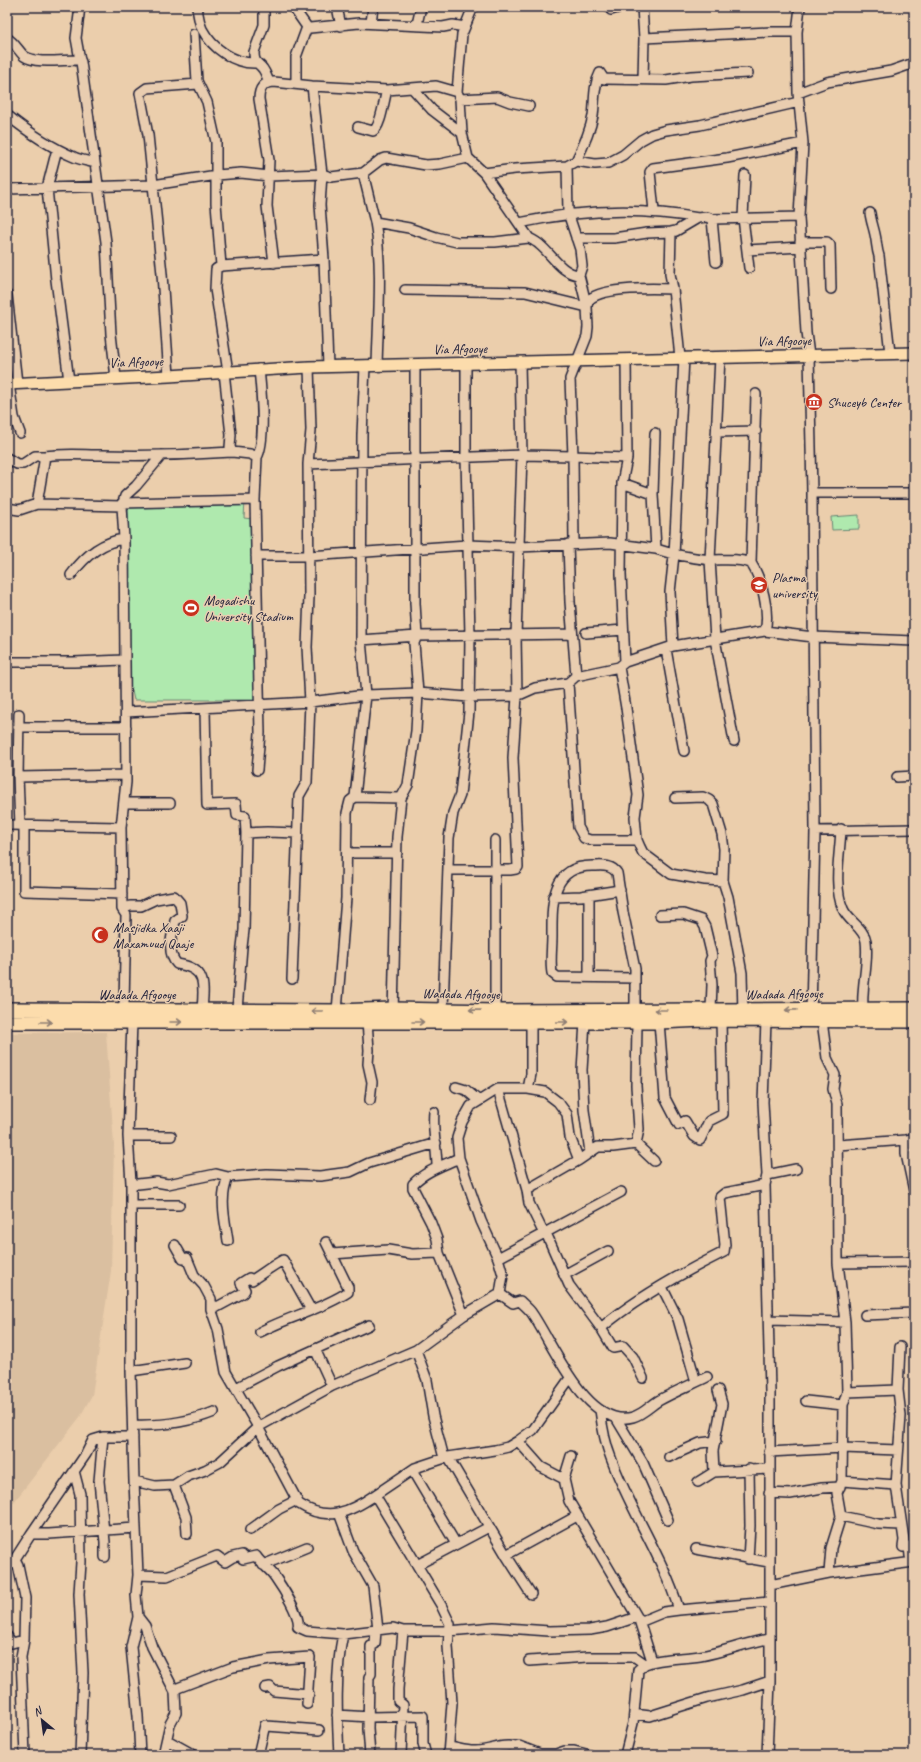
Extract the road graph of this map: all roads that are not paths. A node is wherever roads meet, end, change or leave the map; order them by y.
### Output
1 (80, 7) edge
2 (197, 7) edge
3 (264, 7) edge
4 (293, 7) edge
5 (337, 7) edge
6 (373, 7) edge
7 (421, 7) edge
8 (473, 7) edge
9 (621, 7) edge
10 (642, 7) edge
11 (800, 7) edge
12 (611, 10) dead end
13 (371, 23) junction
14 (417, 24) junction
15 (341, 26) junction
16 (307, 27) junction
17 (465, 27) junction
18 (797, 32) junction
19 (194, 34) dead end
20 (7, 38) edge
21 (644, 38) junction
22 (80, 60) junction
23 (914, 62) edge
24 (256, 63) junction
25 (748, 73) dead end
26 (643, 80) junction
27 (269, 82) junction
28 (198, 84) junction
29 (296, 84) junction
30 (312, 86) junction
31 (412, 88) junction
32 (387, 90) junction
33 (459, 95) junction
34 (798, 98) junction
35 (529, 106) dead end
36 (9, 119) edge
37 (358, 127) dead end
38 (462, 133) junction
39 (803, 143) junction
40 (57, 149) junction
41 (468, 158) junction
42 (576, 161) junction
43 (95, 163) junction
44 (567, 166) junction
45 (363, 173) junction
46 (322, 174) junction
47 (484, 174) junction
48 (217, 175) junction
49 (745, 175) dead end
50 (269, 176) junction
51 (153, 185) junction
52 (47, 188) junction
53 (98, 188) junction
54 (7, 189) edge
55 (654, 211) junction
56 (870, 213) dead end
57 (568, 214) junction
58 (799, 217) junction
59 (698, 218) junction
60 (743, 218) junction
61 (712, 219) junction
62 (375, 222) junction
63 (519, 223) junction
64 (671, 232) junction
65 (529, 238) junction
66 (576, 238) junction
67 (800, 244) junction
68 (747, 250) junction
69 (324, 259) junction
70 (716, 262) dead end
71 (274, 263) junction
72 (220, 266) junction
73 (749, 268) dead end
74 (579, 275) junction
75 (673, 289) junction
76 (831, 289) dead end
77 (405, 290) dead end
78 (7, 295) edge
79 (587, 307) junction
80 (890, 353) junction
81 (914, 353) edge
82 (809, 355) junction
83 (720, 357) junction
84 (682, 358) junction
85 (626, 360) junction
86 (577, 361) junction
87 (520, 362) junction
88 (466, 363) junction
89 (414, 365) junction
90 (365, 366) junction
91 (377, 366) junction
92 (309, 367) junction
93 (328, 367) junction
94 (259, 369) junction
95 (226, 372) junction
96 (169, 376) junction
97 (116, 378) junction
98 (69, 381) junction
99 (11, 383) edge
100 (756, 394) dead end
101 (756, 431) junction
102 (717, 432) junction
103 (20, 433) dead end
104 (655, 433) dead end
105 (232, 452) junction
106 (162, 455) junction
107 (522, 455) junction
108 (44, 456) junction
109 (573, 456) junction
110 (257, 457) junction
111 (7, 458) edge
112 (466, 458) junction
113 (627, 458) junction
114 (415, 460) junction
115 (363, 461) junction
116 (308, 464) junction
117 (622, 483) junction
118 (812, 492) junction
119 (914, 493) edge
120 (653, 494) junction
121 (255, 500) junction
122 (37, 504) junction
123 (122, 504) junction
124 (7, 508) edge
125 (124, 539) junction
126 (622, 543) junction
127 (571, 544) junction
128 (467, 545) junction
129 (518, 547) junction
130 (656, 549) junction
131 (416, 550) junction
132 (361, 552) junction
133 (674, 555) junction
134 (256, 556) junction
135 (309, 556) junction
136 (710, 560) junction
137 (751, 563) junction
138 (71, 575) dead end
139 (623, 630) junction
140 (765, 631) junction
141 (586, 633) dead end
142 (572, 634) junction
143 (417, 636) junction
144 (470, 636) junction
145 (516, 636) junction
146 (813, 637) junction
147 (715, 639) junction
148 (361, 640) junction
149 (914, 641) edge
150 (670, 648) junction
151 (124, 660) junction
152 (7, 662) edge
153 (622, 664) junction
154 (576, 676) junction
155 (568, 683) junction
156 (418, 693) junction
157 (366, 695) junction
158 (518, 696) junction
159 (470, 697) junction
160 (310, 702) junction
161 (259, 705) junction
162 (205, 708) junction
163 (126, 712) junction
164 (19, 714) dead end
165 (18, 726) junction
166 (126, 727) junction
167 (734, 741) dead end
168 (684, 751) dead end
169 (257, 770) dead end
170 (126, 775) junction
171 (914, 776) edge
172 (18, 777) junction
173 (897, 777) dead end
174 (355, 797) junction
175 (401, 798) junction
176 (675, 798) dead end
177 (170, 802) dead end
178 (124, 803) junction
179 (7, 825) edge
180 (22, 825) junction
181 (122, 827) junction
182 (841, 829) junction
183 (914, 829) edge
184 (815, 831) junction
185 (246, 833) junction
186 (298, 833) junction
187 (496, 840) dead end
188 (637, 840) junction
189 (347, 853) junction
190 (397, 853) junction
191 (449, 870) junction
192 (496, 870) junction
193 (723, 881) junction
194 (620, 890) junction
195 (122, 894) junction
196 (589, 895) junction
197 (553, 897) junction
198 (122, 909) junction
199 (660, 915) dead end
200 (589, 977) junction
201 (635, 978) junction
202 (292, 979) dead end
203 (914, 1008) edge
204 (7, 1009) edge
205 (443, 1009) junction
206 (711, 1009) junction
207 (862, 1009) junction
208 (202, 1010) junction
209 (237, 1010) junction
210 (495, 1011) junction
211 (393, 1015) junction
212 (815, 1015) junction
213 (127, 1016) junction
214 (339, 1016) junction
215 (531, 1016) junction
216 (636, 1016) junction
217 (743, 1016) junction
218 (721, 1020) junction
219 (367, 1021) junction
220 (766, 1021) junction
221 (914, 1021) edge
222 (7, 1022) edge
223 (585, 1022) junction
224 (659, 1022) junction
225 (456, 1087) dead end
226 (498, 1089) junction
227 (528, 1089) junction
228 (370, 1100) dead end
229 (479, 1101) junction
230 (434, 1112) dead end
231 (128, 1136) junction
232 (170, 1136) dead end
233 (910, 1139) edge
234 (436, 1143) junction
235 (636, 1144) junction
236 (838, 1145) junction
237 (590, 1152) junction
238 (459, 1158) junction
239 (579, 1160) junction
240 (654, 1161) dead end
241 (438, 1167) junction
242 (796, 1170) dead end
243 (767, 1175) junction
244 (228, 1177) junction
245 (131, 1182) junction
246 (765, 1185) junction
247 (527, 1190) junction
248 (914, 1191) edge
249 (621, 1192) dead end
250 (131, 1205) junction
251 (179, 1205) dead end
252 (545, 1234) junction
253 (228, 1241) dead end
254 (326, 1242) dead end
255 (175, 1245) dead end
256 (608, 1251) dead end
257 (439, 1253) junction
258 (332, 1254) junction
259 (498, 1258) junction
260 (914, 1262) edge
261 (838, 1263) junction
262 (564, 1275) junction
263 (662, 1287) junction
264 (500, 1294) junction
265 (211, 1304) junction
266 (311, 1310) junction
267 (914, 1313) edge
268 (464, 1315) junction
269 (865, 1315) dead end
270 (769, 1320) junction
271 (845, 1322) junction
272 (369, 1325) dead end
273 (601, 1328) junction
274 (260, 1332) dead end
275 (900, 1347) dead end
276 (315, 1349) junction
277 (416, 1350) junction
278 (185, 1363) dead end
279 (131, 1371) junction
280 (707, 1377) dead end
281 (570, 1378) junction
282 (643, 1378) dead end
283 (696, 1382) junction
284 (332, 1386) junction
285 (236, 1388) junction
286 (718, 1390) dead end
287 (898, 1390) junction
288 (847, 1392) junction
289 (806, 1401) dead end
290 (844, 1405) junction
291 (600, 1410) junction
292 (214, 1412) dead end
293 (616, 1418) junction
294 (133, 1425) junction
295 (258, 1427) junction
296 (103, 1437) junction
297 (133, 1437) junction
298 (518, 1441) junction
299 (716, 1441) junction
300 (843, 1448) junction
301 (898, 1450) junction
302 (769, 1452) junction
303 (571, 1456) dead end
304 (669, 1457) dead end
305 (446, 1458) junction
306 (769, 1468) junction
307 (749, 1469) junction
308 (412, 1470) junction
309 (74, 1471) junction
310 (714, 1472) junction
311 (564, 1479) junction
312 (134, 1481) junction
313 (698, 1482) dead end
314 (841, 1484) junction
315 (896, 1485) junction
316 (174, 1486) junction
317 (769, 1493) junction
318 (375, 1495) junction
319 (297, 1500) junction
320 (339, 1513) junction
321 (577, 1516) junction
322 (841, 1516) junction
323 (668, 1520) dead end
324 (901, 1525) junction
325 (489, 1527) junction
326 (135, 1528) junction
327 (103, 1530) junction
328 (250, 1530) dead end
329 (80, 1531) junction
330 (30, 1534) junction
331 (187, 1534) dead end
332 (456, 1544) junction
333 (307, 1547) dead end
334 (696, 1549) dead end
335 (506, 1555) junction
336 (105, 1557) dead end
337 (15, 1559) junction
338 (748, 1559) junction
339 (769, 1562) junction
340 (914, 1562) edge
341 (262, 1565) junction
342 (416, 1566) junction
343 (7, 1568) edge
344 (829, 1573) junction
345 (138, 1575) junction
346 (770, 1584) junction
347 (531, 1594) dead end
348 (770, 1602) junction
349 (679, 1610) junction
350 (138, 1617) junction
351 (637, 1617) junction
352 (377, 1630) junction
353 (403, 1631) junction
354 (449, 1631) junction
355 (343, 1634) junction
356 (7, 1636) edge
357 (769, 1639) junction
358 (24, 1640) junction
359 (530, 1661) dead end
360 (649, 1662) junction
361 (770, 1681) junction
362 (265, 1688) dead end
363 (175, 1689) junction
364 (309, 1694) junction
365 (307, 1704) dead end
366 (634, 1714) junction
367 (337, 1715) junction
368 (402, 1716) junction
369 (370, 1717) junction
370 (319, 1730) dead end
371 (167, 1740) junction
372 (448, 1751) edge
373 (493, 1751) edge
374 (25, 1755) edge
375 (80, 1755) edge
376 (140, 1755) edge
377 (163, 1755) edge
378 (194, 1755) edge
379 (258, 1755) edge
380 (339, 1755) edge
381 (370, 1755) edge
382 (401, 1755) edge
383 (426, 1755) edge
384 (590, 1755) edge
385 (625, 1755) edge
386 (767, 1755) edge

1 - 22 street
2 - 24 street
3 - 24 street
4 - 16 street
5 - 15 street
6 - 13 street
7 - 14 street
8 - 17 street
9 - 12 street
10 - 21 street
11 - 18 street
13 - 14 street
13 - 15 street
14 - 17 street
15 - 16 street
16 - 29 street
17 - 33 street
18 - 21 street
18 - 34 street
19 - 28 street
20 - 22 street
21 - 26 street
22 - 43 street
23 - 34 street
24 - 27 street
25 - 26 street
26 - 42 street
27 - 29 street
27 - 50 street
28 - 48 street
28 - 51 street
29 - 30 street
30 - 32 street
30 - 46 street
31 - 32 street
31 - 33 street
31 - 38 street
32 - 37 street
33 - 35 street
33 - 38 street
34 - 39 street
34 - 42 street
36 - 40 street
38 - 41 street
39 - 55 street
39 - 58 street
40 - 43 street
40 - 52 street
41 - 45 street
41 - 47 street
42 - 44 street
43 - 53 street
44 - 47 street
44 - 57 street
45 - 46 street
45 - 62 street
46 - 50 street
46 - 69 street
47 - 63 street
48 - 50 street
48 - 51 street
48 - 72 street
49 - 60 street
50 - 71 street
51 - 53 street
51 - 96 street
52 - 53 street
52 - 54 street
52 - 98 street
53 - 97 street
55 - 57 street
55 - 59 street
56 - 80 street
57 - 63 street
57 - 66 street
58 - 60 street
58 - 67 street
59 - 61 street
59 - 64 street
60 - 61 street
60 - 68 street
61 - 70 street
62 - 65 street
62 - 91 street
63 - 65 street
64 - 66 street
64 - 75 street
65 - 74 street
66 - 74 street
67 - 68 street
67 - 76 street
67 - 82 street
68 - 73 street
69 - 71 street
69 - 93 street
71 - 72 street
72 - 95 street
74 - 79 street
75 - 79 street
75 - 84 street
77 - 79 street
78 - 99 street
79 - 86 street
80 - 81 main road, Via Afgooye
80 - 82 main road, Via Afgooye
82 - 83 main road, Via Afgooye
82 - 118 street
83 - 84 main road, Via Afgooye
83 - 102 street
84 - 85 main road, Via Afgooye
84 - 133 street
85 - 86 main road, Via Afgooye
85 - 113 street
86 - 87 main road, Via Afgooye
86 - 109 street
87 - 88 main road, Via Afgooye
87 - 107 street
88 - 89 main road, Via Afgooye
88 - 112 street
89 - 91 main road, Via Afgooye
89 - 114 street
90 - 91 main road, Via Afgooye
90 - 93 main road, Via Afgooye
90 - 115 street
92 - 93 main road, Via Afgooye
92 - 94 main road, Via Afgooye
92 - 116 street
94 - 95 main road, Via Afgooye
94 - 110 street
95 - 96 main road, Via Afgooye
95 - 105 street
96 - 97 main road, Via Afgooye
97 - 98 main road, Via Afgooye
98 - 99 main road, Via Afgooye
99 - 103 street
100 - 101 street
101 - 102 street
101 - 137 street
102 - 136 street
104 - 120 street
105 - 106 street
105 - 110 street
106 - 108 street
106 - 123 street
107 - 109 street
107 - 112 street
107 - 129 street
108 - 111 street
108 - 122 street
109 - 113 street
109 - 127 street
110 - 121 street
112 - 114 street
112 - 128 street
113 - 117 street
114 - 115 street
114 - 131 street
115 - 116 street
115 - 132 street
116 - 135 street
117 - 120 street
117 - 126 street
118 - 119 street
118 - 146 street
120 - 130 street
121 - 123 street
121 - 134 street
122 - 123 street
122 - 124 street
123 - 125 street
125 - 138 street
125 - 151 street
126 - 127 street
126 - 130 street
126 - 139 street
127 - 129 street
127 - 142 street
128 - 129 street
128 - 131 street
128 - 144 street
129 - 145 street
130 - 133 street
131 - 132 street
131 - 143 street
132 - 135 street
132 - 148 street
133 - 136 street
133 - 150 street
134 - 135 street
134 - 161 street
135 - 160 street
136 - 137 street
136 - 147 street
137 - 140 street
139 - 141 street
139 - 153 street
140 - 146 street
140 - 147 street
142 - 145 street
142 - 154 street
143 - 144 street
143 - 148 street
143 - 156 street
144 - 145 street
144 - 159 street
145 - 158 street
146 - 149 street
146 - 184 street
147 - 150 street
147 - 167 street
148 - 157 street
150 - 153 street
150 - 168 street
151 - 152 street
151 - 163 street
153 - 154 street
153 - 188 street
154 - 155 street
155 - 158 street
155 - 188 street
156 - 157 street
156 - 159 street
156 - 175 street
157 - 160 street
157 - 174 street
158 - 159 street
158 - 192 street
159 - 191 street
160 - 161 street
160 - 186 street
161 - 162 street
161 - 169 street
162 - 163 street
162 - 185 street
163 - 166 street
164 - 165 street
165 - 166 street
165 - 172 street
166 - 170 street
170 - 172 street
170 - 178 street
171 - 173 street
172 - 180 street
174 - 175 street
174 - 189 street
175 - 190 street
176 - 193 street
177 - 178 street
178 - 181 street
179 - 180 street
180 - 181 street
180 - 195 street
181 - 195 street
182 - 183 street
182 - 184 street
182 - 207 street
184 - 212 street
185 - 186 street
185 - 209 street
186 - 202 street
187 - 192 street
188 - 193 street
189 - 190 street
189 - 214 street
190 - 211 street
191 - 192 street
191 - 205 street
192 - 210 street
193 - 217 street
194 - 196 street
194 - 197 street
194 - 201 street
195 - 198 street
196 - 197 street
196 - 200 street
197 - 200 street
198 - 208 street
198 - 213 street
199 - 206 street
200 - 201 street
201 - 216 street
203 - 207 highway, Wadada Afgooye
204 - 213 highway, Wadada Afgooye
210 -> 205 highway, Wadada Afgooye
205 - 211 highway, Wadada Afgooye
206 -> 216 highway, Wadada Afgooye
206 - 217 highway, Wadada Afgooye
207 - 212 highway, Wadada Afgooye
208 - 209 highway, Wadada Afgooye
208 - 213 highway, Wadada Afgooye
214 -> 209 highway, Wadada Afgooye
210 - 215 highway, Wadada Afgooye
211 - 214 highway, Wadada Afgooye
211 -> 215 highway, Wadada Afgooye
211 - 219 highway, Wadada Afgooye
212 -> 217 highway, Wadada Afgooye
212 - 220 highway, Wadada Afgooye
212 - 221 highway, Wadada Afgooye
212 - 236 street
213 -> 214 highway, Wadada Afgooye
222 -> 213 highway, Wadada Afgooye
213 - 231 street
214 - 219 highway, Wadada Afgooye
215 - 216 highway, Wadada Afgooye
215 -> 223 highway, Wadada Afgooye
215 - 227 street
216 - 223 highway, Wadada Afgooye
216 - 224 highway, Wadada Afgooye
216 - 235 street
217 - 218 highway, Wadada Afgooye
217 - 220 highway, Wadada Afgooye
218 - 224 highway, Wadada Afgooye
218 - 224 street
219 - 228 street
220 - 243 street
223 - 237 street
225 - 229 street
226 - 227 street
226 - 229 street
226 - 247 street
227 - 239 street
229 - 238 street
230 - 234 street
231 - 232 street
231 - 245 street
233 - 236 street
233 - 248 street
234 - 241 street
234 - 244 street
235 - 237 street
235 - 240 street
236 - 261 street
237 - 239 street
238 - 241 street
238 - 259 street
239 - 247 street
241 - 257 street
242 - 243 street
243 - 246 street
244 - 245 street
244 - 253 street
245 - 250 street
246 - 263 street
246 - 270 street
247 - 252 street
249 - 252 street
250 - 251 street
250 - 279 street
252 - 259 street
252 - 262 street
254 - 258 street
255 - 265 street
256 - 262 street
257 - 258 street
257 - 268 street
258 - 266 street
259 - 264 street
260 - 261 street
261 - 271 street
262 - 273 street
263 - 273 street
263 - 283 street
264 - 268 street
264 - 281 street
265 - 266 street
265 - 285 street
266 - 274 street
267 - 269 street
268 - 277 street
270 - 271 street
270 - 302 street
271 - 288 street
272 - 276 street
273 - 282 street
275 - 287 street
276 - 284 street
276 - 285 street
277 - 284 street
277 - 305 street
278 - 279 street
279 - 294 street
280 - 283 street
281 - 291 street
281 - 298 street
283 - 293 street
284 - 295 street
285 - 295 street
286 - 299 street
287 - 288 street
287 - 301 street
288 - 290 street
289 - 290 street
290 - 300 street
291 - 293 street
291 - 349 street
292 - 294 street
293 - 323 street
294 - 297 street
295 - 316 street
295 - 319 street
296 - 297 street
296 - 309 street
296 - 327 street
297 - 312 street
298 - 305 street
298 - 311 street
299 - 304 street
299 - 310 street
300 - 301 street
300 - 302 street
300 - 314 street
301 - 315 street
302 - 306 street
303 - 311 street
305 - 308 street
305 - 325 street
306 - 307 street
306 - 317 street
307 - 310 street
307 - 338 street
308 - 318 street
308 - 332 street
309 - 329 street
309 - 330 street
310 - 313 street
311 - 321 street
312 - 316 street
312 - 326 street
314 - 315 street
314 - 317 street
314 - 322 street
315 - 324 street
316 - 331 street
317 - 339 street
318 - 320 street
318 - 342 street
319 - 320 street
319 - 328 street
320 - 352 street
321 - 335 street
321 - 351 street
322 - 324 street
322 - 344 street
324 - 340 street
325 - 332 street
325 - 335 street
326 - 327 street
326 - 345 street
327 - 329 street
327 - 336 street
329 - 330 street
329 - 375 street
330 - 337 street
332 - 342 street
333 - 341 street
334 - 338 street
335 - 347 street
337 - 343 street
337 - 358 street
338 - 339 street
339 - 346 street
340 - 344 street
341 - 345 street
341 - 355 street
342 - 354 street
344 - 346 street
345 - 350 street
346 - 348 street
348 - 349 street
348 - 357 street
349 - 351 street
350 - 363 street
350 - 376 street
351 - 354 street
351 - 360 street
352 - 353 street
352 - 355 street
352 - 369 street
353 - 354 street
353 - 368 street
354 - 372 street
355 - 367 street
356 - 358 street
357 - 360 street
357 - 361 street
358 - 374 street
359 - 360 street
360 - 366 street
361 - 366 street
361 - 386 street
362 - 364 street
363 - 364 street
363 - 371 street
364 - 365 street
366 - 385 street
367 - 369 street
367 - 380 street
368 - 369 street
368 - 382 street
368 - 383 street
369 - 381 street
370 - 379 street
371 - 377 street
371 - 378 street
372 - 373 street
373 - 384 street

